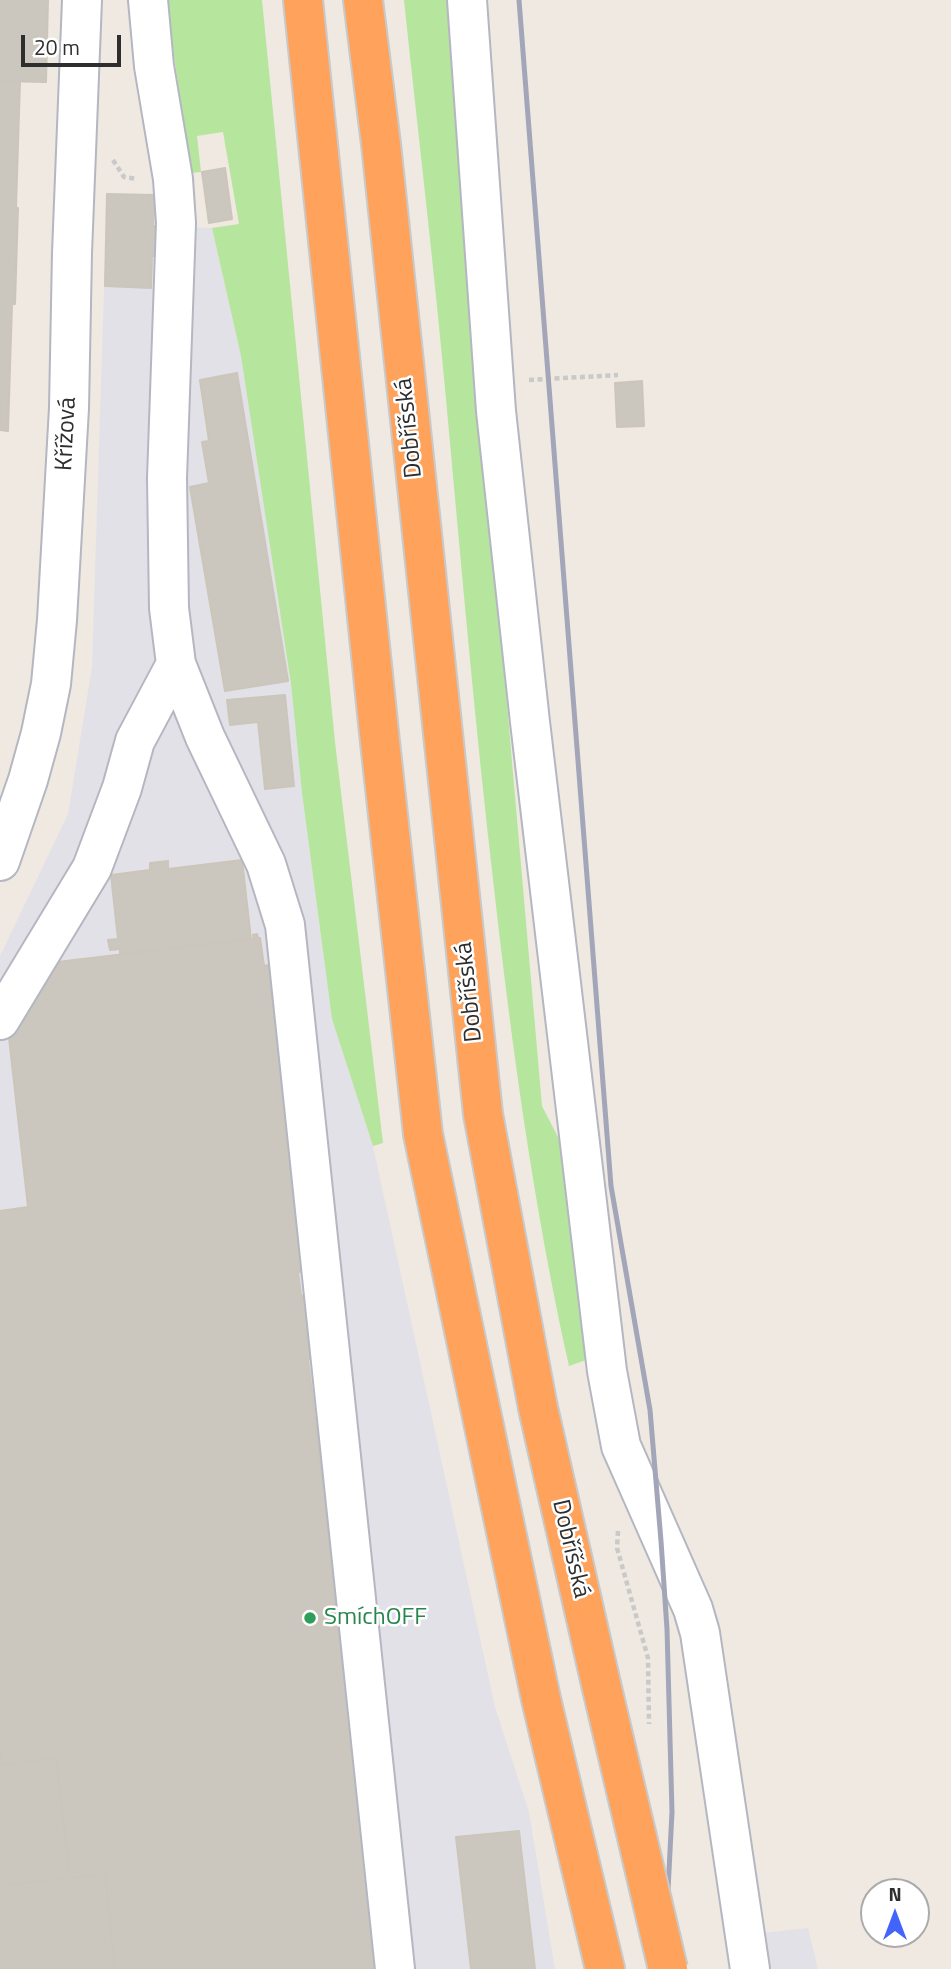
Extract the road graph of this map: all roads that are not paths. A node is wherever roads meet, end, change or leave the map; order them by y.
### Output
1 (82, 0) edge
2 (148, 0) edge
3 (303, 0) edge
4 (363, 0) edge
5 (467, 0) edge
6 (176, 664) junction
7 (0, 860) edge
8 (0, 1020) edge
9 (395, 1969) edge
10 (605, 1969) edge
11 (668, 1969) edge
12 (750, 1969) edge

1 - 7 street, Křížová
2 - 6 street
3 - 10 highway
4 - 11 highway, Dobříšská, bridge
5 - 12 street
6 - 8 street
6 - 9 street

